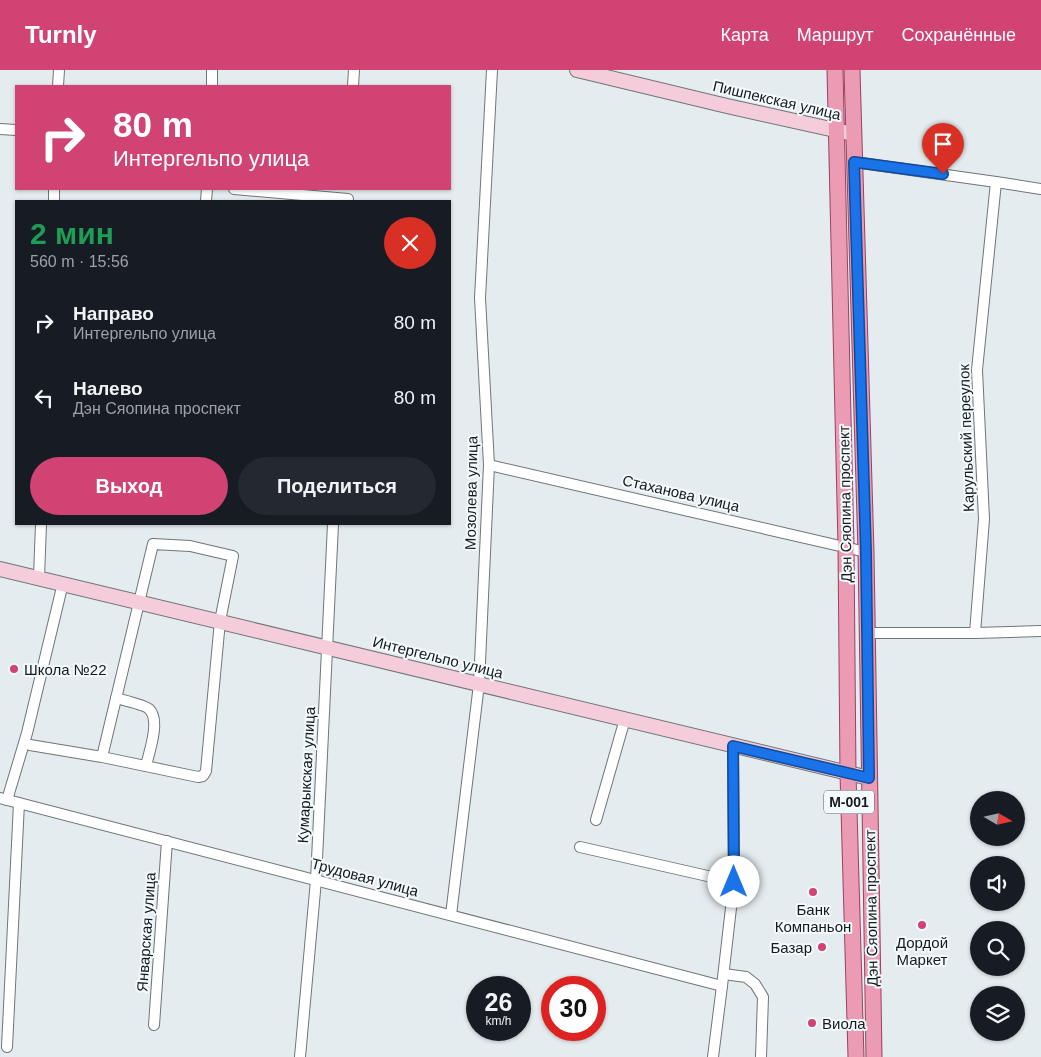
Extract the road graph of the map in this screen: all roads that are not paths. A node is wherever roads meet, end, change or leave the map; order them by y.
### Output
1 (59, 70) edge
2 (212, 70) edge
3 (354, 70) edge
4 (492, 70) edge
5 (577, 70) edge
6 (835, 70) edge
7 (852, 70) edge
8 (58, 85) edge
9 (212, 85) edge
10 (353, 85) edge
11 (0, 129) edge
12 (15, 130) edge
13 (836, 130) junction
14 (853, 134) junction
15 (854, 162) junction
16 (996, 182) junction
17 (250, 190) edge
18 (1041, 190) edge
19 (348, 196) edge
20 (489, 465) junction
21 (41, 525) edge
22 (333, 525) edge
23 (846, 546) junction
24 (866, 552) junction
25 (0, 569) edge
26 (39, 577) junction
27 (63, 583) junction
28 (138, 602) junction
29 (220, 621) junction
30 (1041, 631) edge
31 (867, 633) junction
32 (975, 633) junction
33 (327, 647) junction
34 (479, 684) junction
35 (116, 698) junction
36 (624, 719) junction
37 (30, 745) dead end
38 (733, 746) junction
39 (102, 757) junction
40 (146, 766) junction
41 (848, 774) junction
42 (869, 778) junction
43 (4, 799) edge
44 (19, 803) junction
45 (596, 820) dead end
46 (168, 841) junction
47 (580, 847) dead end
48 (316, 880) junction
49 (734, 882) junction
50 (451, 915) junction
51 (724, 974) junction
52 (722, 986) junction
53 (154, 1025) dead end
54 (7, 1047) dead end
55 (300, 1057) edge
56 (713, 1057) edge
57 (761, 1057) edge
58 (856, 1057) edge
59 (874, 1057) edge

1 - 8 street
2 - 9 street
3 - 10 street
4 - 20 street, Мозолева улица
5 - 13 main road, Пишпекская улица
6 - 13 main road, Дэн Сяопина проспект / M-001
7 - 14 main road, Дэн Сяопина проспект / M-001
11 - 12 street
13 - 14 main road, Пишпекская улица
13 - 23 main road, Дэн Сяопина проспект / M-001
14 - 15 main road, Дэн Сяопина проспект / M-001
15 - 16 street
15 - 24 main road, Дэн Сяопина проспект / M-001
16 - 18 street
16 - 32 street, Карульский переулок
17 - 19 street
20 - 23 street, Стаханова улица
20 - 34 street, Мозолева улица
21 - 26 street
22 - 33 street, Кумарыкская улица
23 - 24 street, Стаханова улица
23 - 41 main road, Дэн Сяопина проспект / M-001
24 - 31 main road, Дэн Сяопина проспект / M-001
25 - 26 main road, Интергельпо улица
26 - 27 main road, Интергельпо улица
27 - 28 main road, Интергельпо улица
27 - 43 street
28 - 29 main road, Интергельпо улица
28 - 29 street
28 - 35 street
29 - 33 main road, Интергельпо улица
29 - 40 street
30 - 32 street
31 - 32 street
31 - 42 main road, Дэн Сяопина проспект / M-001
33 - 34 main road, Интергельпо улица
33 - 48 street, Кумарыкская улица
34 - 36 main road, Интергельпо улица
34 - 50 street, Мозолева улица
35 - 39 street
35 - 40 street
36 - 38 main road, Интергельпо улица
36 - 45 street
37 - 39 street
38 - 41 main road, Интергельпо улица
38 - 49 street
39 - 40 street
41 - 42 main road, Интергельпо улица
41 - 58 main road, Дэн Сяопина проспект / M-001
42 - 59 main road, Дэн Сяопина проспект / M-001
43 - 44 street, Трудовая улица
44 - 46 street, Трудовая улица
44 - 54 street
46 - 48 street, Трудовая улица
46 - 53 street, Январская улица
47 - 49 street
48 - 50 street, Трудовая улица
48 - 55 street, Кумарыкская улица
49 - 51 street
50 - 52 street, Трудовая улица
51 - 52 street
51 - 57 street
52 - 56 street

